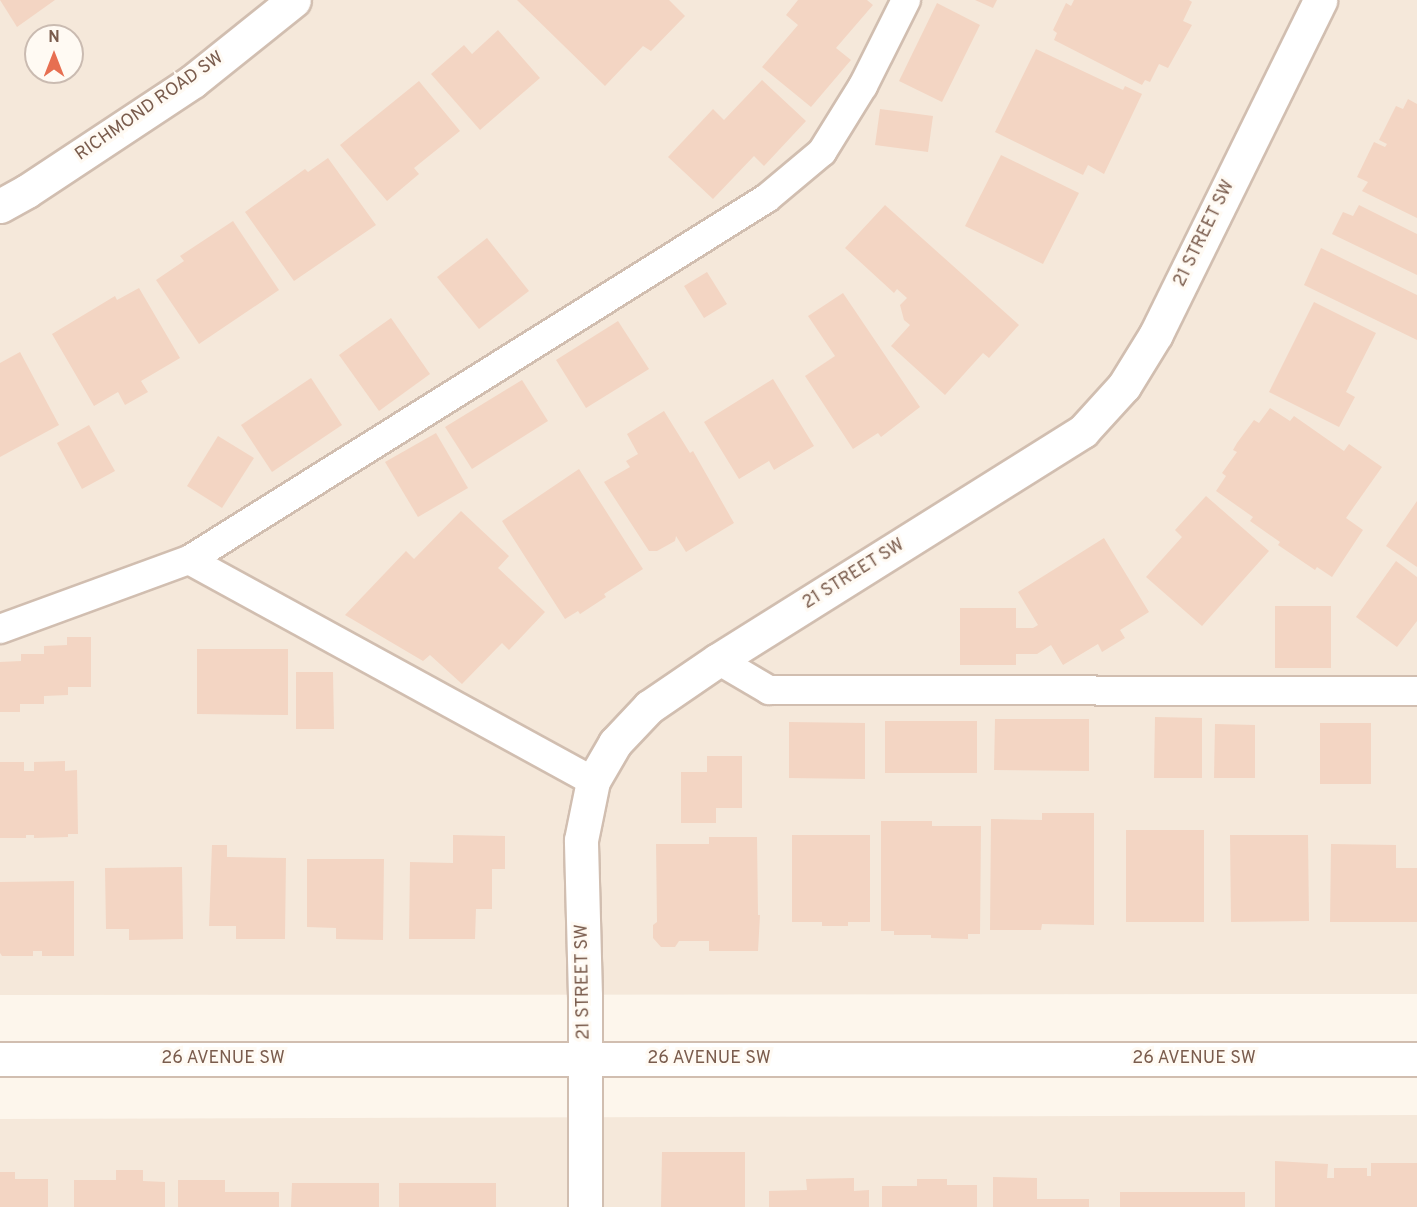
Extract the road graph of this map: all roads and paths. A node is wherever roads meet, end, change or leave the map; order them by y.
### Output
1 (294, 0) edge
2 (906, 0) edge
3 (1320, 0) edge
4 (0, 206) edge
5 (189, 560) junction
6 (0, 629) edge
7 (718, 660) junction
8 (1417, 691) edge
9 (593, 781) junction
10 (0, 1059) edge
11 (585, 1059) junction
12 (1417, 1059) edge
13 (585, 1207) edge

1 - 4 street, RICHMOND ROAD SW
2 - 5 lane
3 - 7 street, 21 STREET SW
5 - 6 lane
5 - 9 lane
7 - 8 lane
7 - 9 street, 21 STREET SW
9 - 11 street, 21 STREET SW
10 - 11 street, 26 AVENUE SW
11 - 12 street, 26 AVENUE SW
11 - 13 street, 21 STREET SW

